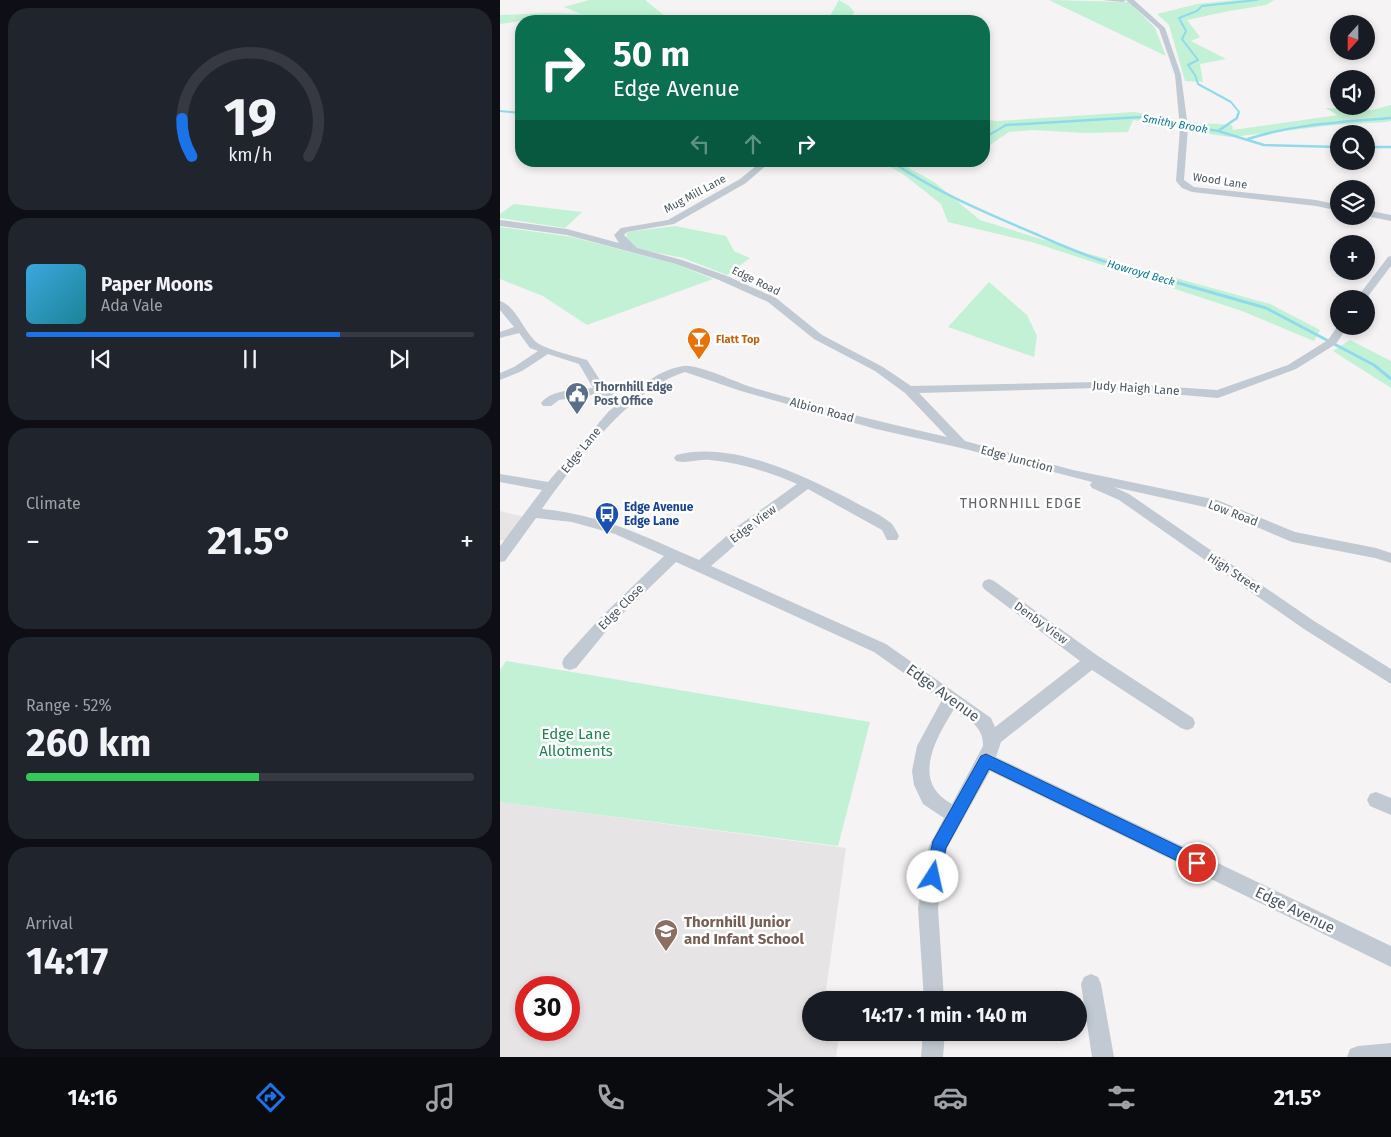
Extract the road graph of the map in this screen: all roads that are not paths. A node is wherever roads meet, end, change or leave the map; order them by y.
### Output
1 (1105, 0) edge
2 (1124, 0) edge
3 (1129, 0) edge
4 (760, 167) edge
5 (1330, 206) edge
6 (1375, 215) edge
7 (1391, 218) edge
8 (500, 222) edge
9 (634, 250) junction
10 (1391, 259) edge
11 (1368, 290) edge
12 (500, 304) edge
13 (520, 329) junction
14 (500, 335) edge
15 (1336, 335) edge
16 (546, 351) junction
17 (685, 369) joint
18 (500, 377) edge
19 (600, 390) junction
20 (909, 390) junction
21 (547, 403) dead end
22 (624, 404) junction
23 (961, 444) junction
24 (680, 458) dead end
25 (1073, 474) junction
26 (500, 478) edge
27 (808, 484) junction
28 (551, 487) junction
29 (533, 513) junction
30 (892, 536) dead end
31 (675, 555) junction
32 (500, 557) edge
33 (1391, 558) edge
34 (700, 567) junction
35 (989, 585) dead end
36 (1092, 661) junction
37 (570, 663) dead end
38 (1391, 677) edge
39 (952, 698) junction
40 (1187, 723) dead end
41 (992, 739) junction
42 (986, 761) junction
43 (955, 814) junction
44 (1391, 957) edge
45 (1091, 984) dead end
46 (933, 991) edge
47 (933, 1041) edge
48 (1391, 1054) edge
49 (932, 1057) edge
50 (1103, 1057) edge
51 (1358, 1057) edge

1 - 2 street
3 - 5 street, Wood Lane
4 - 9 street, Mug Mill Lane
6 - 7 street
8 - 9 street, Edge Road
9 - 20 street, Edge Road
10 - 11 street
12 - 13 street
13 - 14 street
13 - 16 street
15 - 20 street, Judy Haigh Lane
16 - 18 street
16 - 19 street
17 - 22 street, Edge Lane
17 - 23 street, Albion Road
19 - 21 street
19 - 22 street
20 - 23 street, Edge Road
22 - 28 street, Edge Lane
23 - 25 street, Edge Junction
24 - 27 street
25 - 33 street, Low Road
25 - 38 street, High Street
26 - 28 street
27 - 30 street
27 - 34 street, Edge View
28 - 29 street, Edge Lane
29 - 31 street, Edge Avenue
29 - 32 street, Edge Lane
31 - 34 street, Edge Avenue
31 - 37 street, Edge Close
34 - 39 street, Edge Avenue
35 - 36 street, Denby View
36 - 40 street, Denby View
36 - 41 street
39 - 41 street, Edge Avenue
39 - 43 street
41 - 42 street
42 - 43 street
42 - 44 street, Edge Avenue
43 - 46 street
45 - 50 street
47 - 49 street
48 - 51 street

